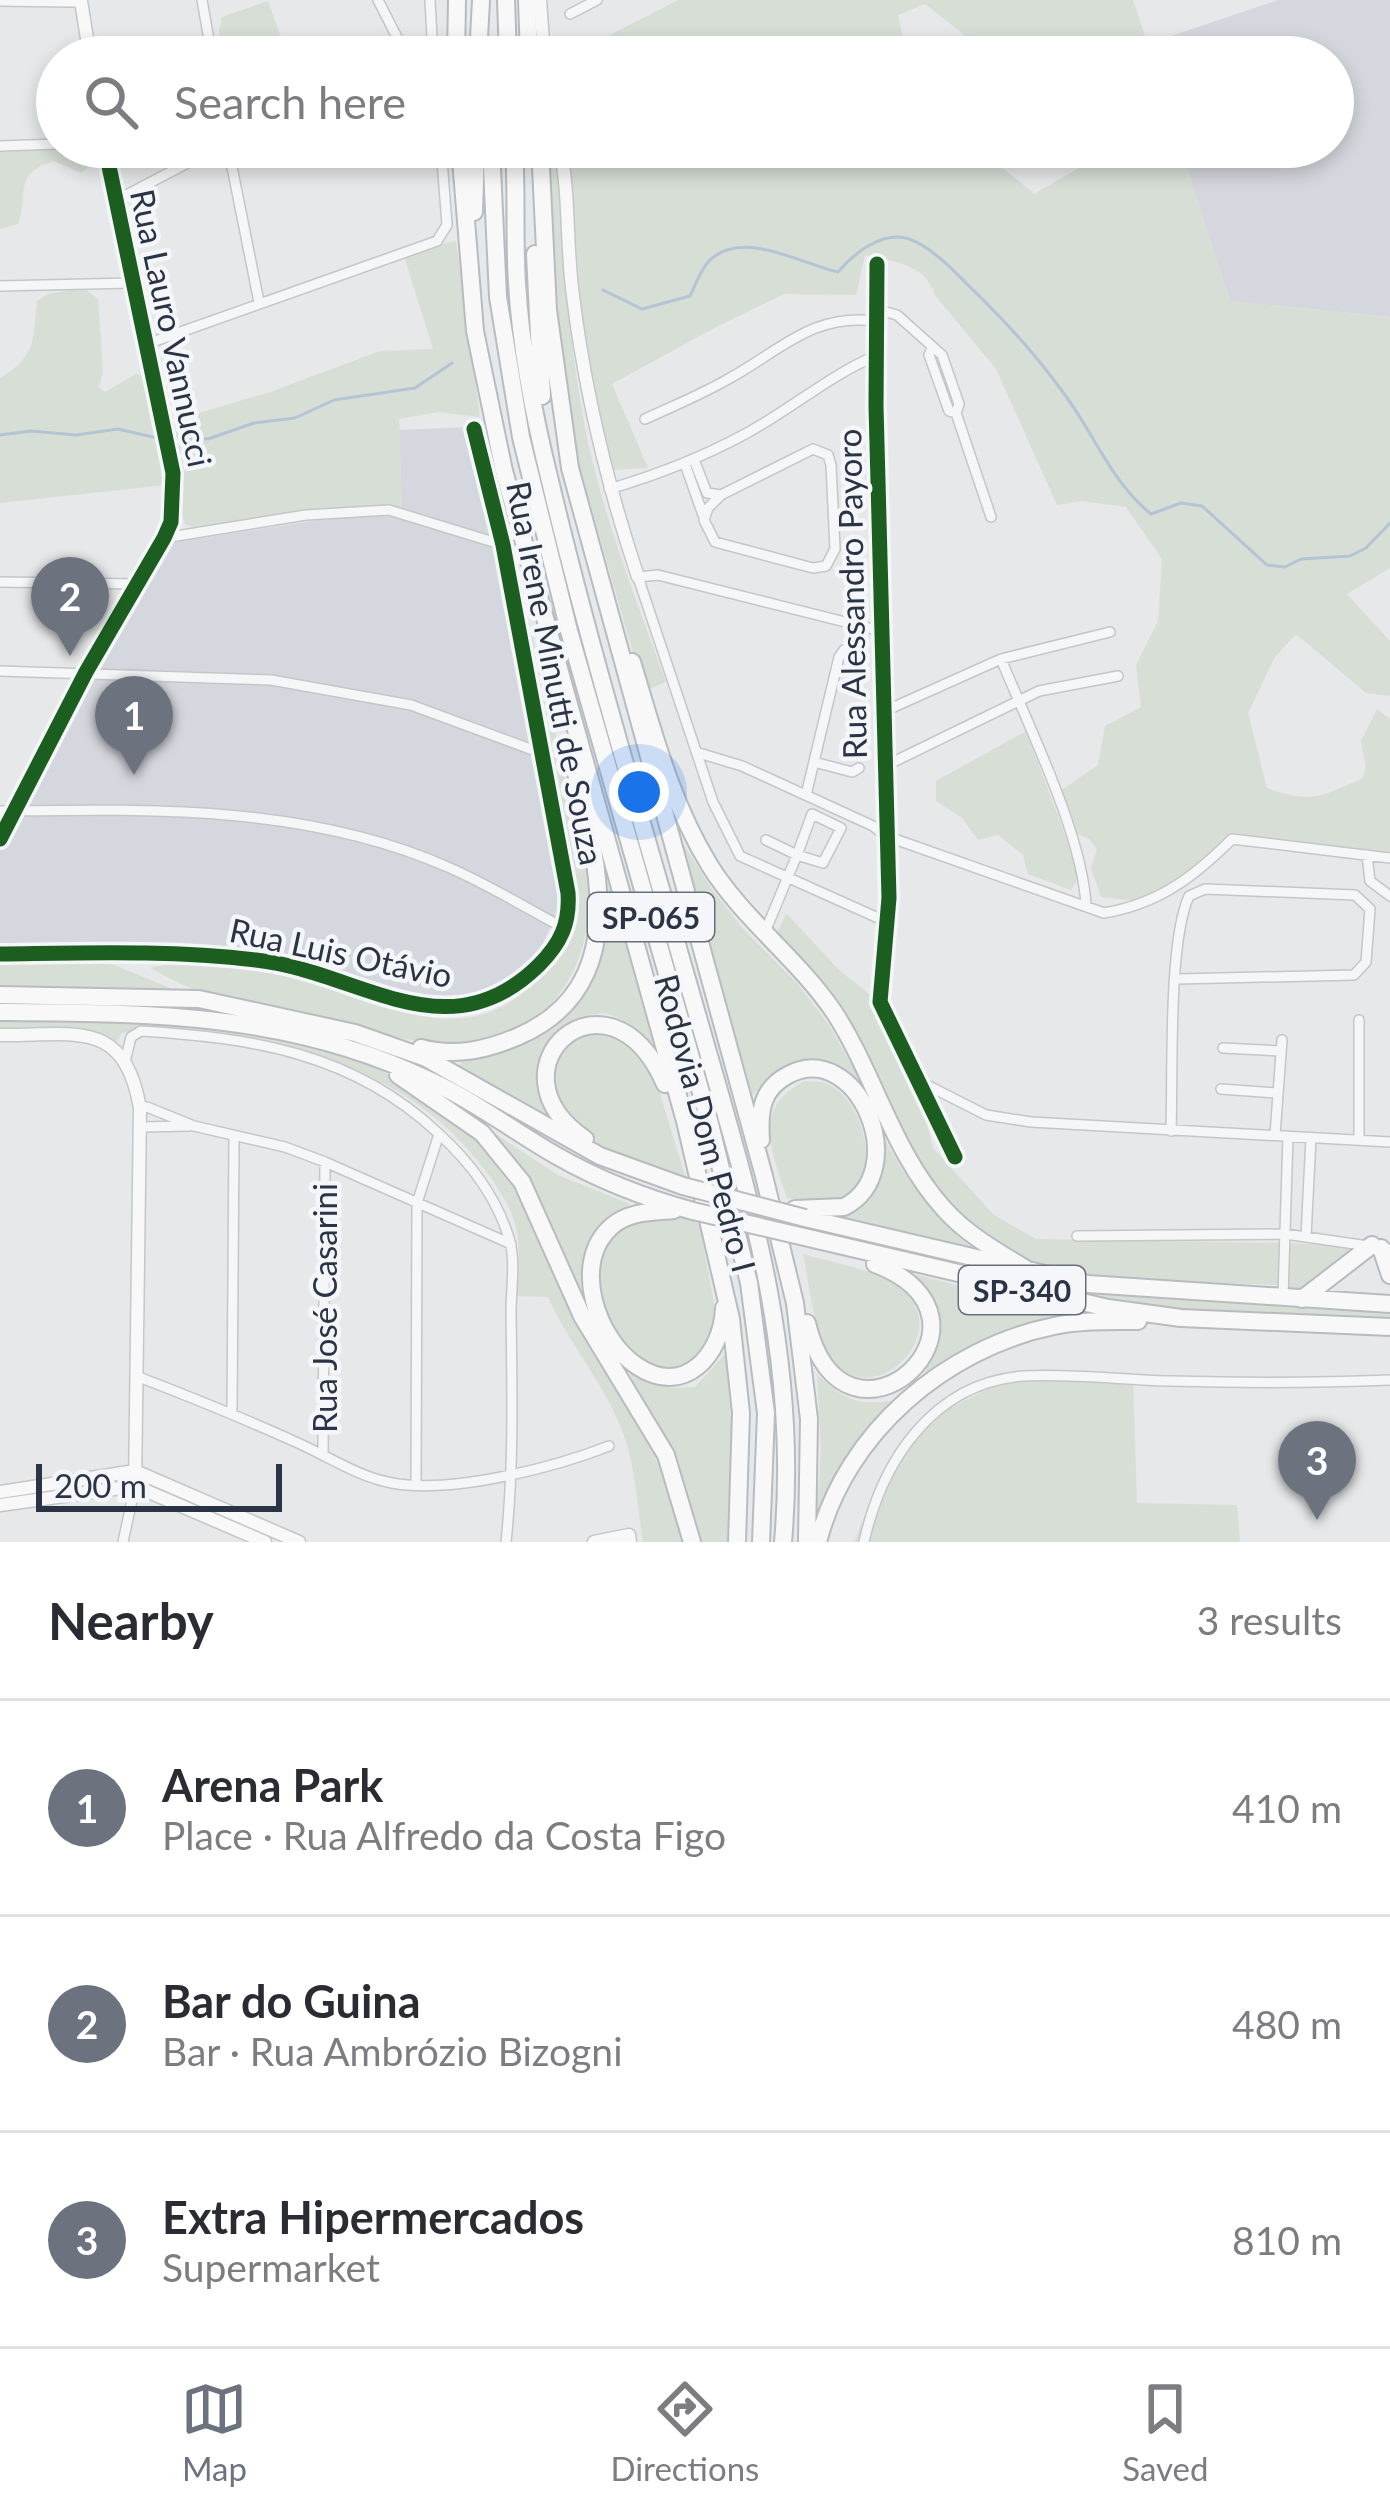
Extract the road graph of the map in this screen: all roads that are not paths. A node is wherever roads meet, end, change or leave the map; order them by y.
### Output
1 (202, 0) edge
2 (377, 0) edge
3 (430, 0) edge
4 (457, 0) edge
5 (483, 0) edge
6 (506, 0) edge
7 (527, 0) edge
8 (540, 0) edge
9 (597, 0) edge
10 (0, 1) edge
11 (76, 1) edge
12 (570, 14) dead end
13 (85, 36) edge
14 (208, 36) edge
15 (393, 36) edge
16 (432, 36) edge
17 (456, 36) edge
18 (482, 36) edge
19 (507, 36) edge
20 (528, 36) edge
21 (543, 36) edge
22 (36, 145) edge
23 (0, 146) edge
24 (109, 168) edge
25 (178, 168) edge
26 (233, 168) edge
27 (443, 168) edge
28 (462, 168) edge
29 (476, 168) edge
30 (492, 168) edge
31 (514, 168) edge
32 (537, 168) edge
33 (538, 168) edge
34 (564, 168) edge
35 (115, 201) junction
36 (878, 264) dead end
37 (131, 284) junction
38 (0, 286) edge
39 (259, 302) junction
40 (875, 315) junction
41 (476, 332) junction
42 (144, 344) junction
43 (875, 356) junction
44 (876, 406) junction
45 (890, 408) dead end
46 (645, 419) dead end
47 (474, 429) dead end
48 (689, 462) junction
49 (551, 486) junction
50 (609, 489) junction
51 (722, 495) junction
52 (991, 517) dead end
53 (704, 520) junction
54 (164, 538) junction
55 (513, 545) junction
56 (598, 570) junction
57 (638, 577) junction
58 (0, 582) edge
59 (136, 584) junction
60 (881, 631) junction
61 (1110, 632) dead end
62 (844, 650) dead end
63 (1001, 659) junction
64 (0, 671) edge
65 (86, 672) junction
66 (1118, 676) dead end
67 (1018, 700) junction
68 (885, 710) junction
69 (541, 753) junction
70 (699, 753) junction
71 (814, 762) junction
72 (885, 766) junction
73 (859, 768) dead end
74 (806, 795) junction
75 (15, 811) junction
76 (0, 812) edge
77 (886, 836) junction
78 (0, 839) edge
79 (766, 840) dead end
80 (797, 855) junction
81 (1367, 855) junction
82 (1390, 858) edge
83 (787, 877) junction
84 (1390, 896) edge
85 (1087, 906) junction
86 (887, 922) junction
87 (564, 928) junction
88 (765, 932) junction
89 (0, 954) edge
90 (1177, 979) junction
91 (0, 995) edge
92 (0, 1012) edge
93 (1359, 1020) dead end
94 (356, 1033) junction
95 (0, 1035) edge
96 (1222, 1048) dead end
97 (125, 1058) junction
98 (384, 1063) junction
99 (921, 1082) junction
100 (1221, 1089) dead end
101 (1277, 1093) junction
102 (140, 1108) junction
103 (685, 1121) junction
104 (194, 1126) junction
105 (140, 1127) junction
106 (1172, 1131) junction
107 (440, 1134) junction
108 (1275, 1135) junction
109 (234, 1136) junction
110 (1288, 1136) junction
111 (1311, 1138) junction
112 (1359, 1139) junction
113 (1390, 1142) edge
114 (955, 1156) dead end
115 (325, 1162) junction
116 (764, 1176) junction
117 (660, 1179) junction
118 (417, 1203) junction
119 (776, 1209) junction
120 (693, 1210) junction
121 (1285, 1234) junction
122 (1077, 1236) dead end
123 (1306, 1236) junction
124 (812, 1239) junction
125 (511, 1244) junction
126 (1381, 1248) edge
127 (784, 1251) junction
128 (1034, 1274) junction
129 (1390, 1275) edge
130 (724, 1287) junction
131 (1293, 1298) junction
132 (1390, 1304) edge
133 (1234, 1321) junction
134 (1390, 1327) edge
135 (136, 1376) junction
136 (1388, 1382) edge
137 (232, 1413) junction
138 (609, 1446) dead end
139 (323, 1455) junction
140 (509, 1473) junction
141 (135, 1479) junction
142 (416, 1485) junction
143 (0, 1492) edge
144 (0, 1505) edge
145 (123, 1542) edge
146 (266, 1542) edge
147 (298, 1542) edge
148 (506, 1542) edge
149 (594, 1542) edge
150 (630, 1542) edge
151 (692, 1542) edge
152 (737, 1542) edge
153 (761, 1542) edge
154 (784, 1542) edge
155 (806, 1542) edge
156 (818, 1542) edge
157 (864, 1542) edge

1 - 14 street
2 - 15 street
3 - 16 street
4 - 17 highway
5 - 18 highway
6 - 19 highway
7 - 20 highway
8 - 21 street
9 - 12 street
10 - 11 street
11 - 13 street
22 - 23 street
24 - 35 street, Rua Lauro Vannucci
25 - 35 street
26 - 39 street
27 - 39 street
28 - 41 highway
29 - 41 highway
30 - 153 highway, Rodovia Dom Pedro I / SP-065
31 - 49 highway, Rodovia Dom Pedro I / SP-065
32 - 49 highway
33 - 56 highway, SP-065
34 - 50 street
35 - 37 street, Rua Lauro Vannucci
36 - 40 street, Rua Alessandro Payoro
37 - 38 street
37 - 42 street, Rua Lauro Vannucci
39 - 42 street
40 - 43 street, Rua Alessandro Payoro
40 - 46 street
40 - 52 street
41 - 55 highway
42 - 54 street, Rua Lauro Vannucci
43 - 44 street, Rua Alessandro Payoro
43 - 48 street
44 - 45 street
44 - 60 street, Rua Alessandro Payoro
47 - 55 street, Rua Irene Minutti de Souza
48 - 50 street
48 - 51 street
48 - 53 street
49 - 154 highway, Rodovia Dom Pedro I / SP-065
50 - 57 street
51 - 53 street
51 - 53 street
54 - 55 street
54 - 59 street, Rua Lauro Vannucci
55 - 69 street, Rua Irene Minutti de Souza
55 - 94 highway
55 - 103 highway, SP-065
56 - 88 highway
56 - 116 highway, SP-065
57 - 60 street
57 - 70 street
58 - 59 street
59 - 65 street, Rua Lauro Vannucci
60 - 68 street, Rua Alessandro Payoro
61 - 63 street
62 - 71 street
63 - 67 street
63 - 68 street
64 - 65 street
65 - 69 street
65 - 75 street, Rua Lauro Vannucci
66 - 67 street
67 - 72 street
67 - 85 street
68 - 72 street, Rua Alessandro Payoro
69 - 87 street, Rua Irene Minutti de Souza
70 - 74 street
70 - 83 street
71 - 73 street
71 - 74 street
72 - 77 street, Rua Alessandro Payoro
74 - 77 street
75 - 76 street
75 - 78 street, Rua Lauro Vannucci
75 - 87 street
77 - 85 street
77 - 86 street, Rua Alessandro Payoro
79 - 80 street
80 - 80 street
80 - 83 street
81 - 82 street
81 - 84 street
81 - 85 street
83 - 86 street
83 - 88 street
86 - 99 street, Rua Alessandro Payoro
87 - 89 street, Rua Luis Otávio
88 - 128 highway
90 - 90 street
90 - 106 street
91 - 94 highway
92 - 98 highway
93 - 112 street
94 - 117 highway
95 - 97 street
96 - 101 street
97 - 102 street
97 - 107 street
98 - 120 highway
98 - 151 highway
99 - 106 street
99 - 114 street, Rua Alessandro Payoro
100 - 101 street
101 - 108 street
102 - 104 street
102 - 105 street
103 - 117 highway
103 - 130 highway, SP-065
104 - 105 street
104 - 109 street
105 - 135 street
106 - 108 street
107 - 118 street
107 - 125 street
108 - 110 street
109 - 115 street
109 - 137 street
110 - 111 street
110 - 121 street
111 - 112 street
111 - 123 street
112 - 113 street
115 - 118 street
115 - 139 street, Rua José Casarini
116 - 119 highway
116 - 127 highway, SP-065
117 - 119 highway, bridge
118 - 125 street
118 - 142 street
119 - 128 highway, SP-340, bridge
120 - 124 highway, bridge
120 - 130 highway, SP-065
121 - 122 street
121 - 123 street
121 - 131 street
123 - 126 street
124 - 127 highway
124 - 133 highway, SP-340
125 - 140 street
126 - 129 highway
126 - 131 highway
127 - 155 highway, SP-065
128 - 131 highway, SP-340
130 - 152 highway, SP-065
131 - 132 highway, SP-340
133 - 134 highway, SP-340
133 - 156 highway
135 - 137 street
135 - 141 street
136 - 157 street
137 - 139 street
138 - 140 street
139 - 142 street
140 - 142 street
140 - 148 street
141 - 143 street
141 - 144 street
141 - 145 street
141 - 146 street
141 - 147 street
149 - 150 street

